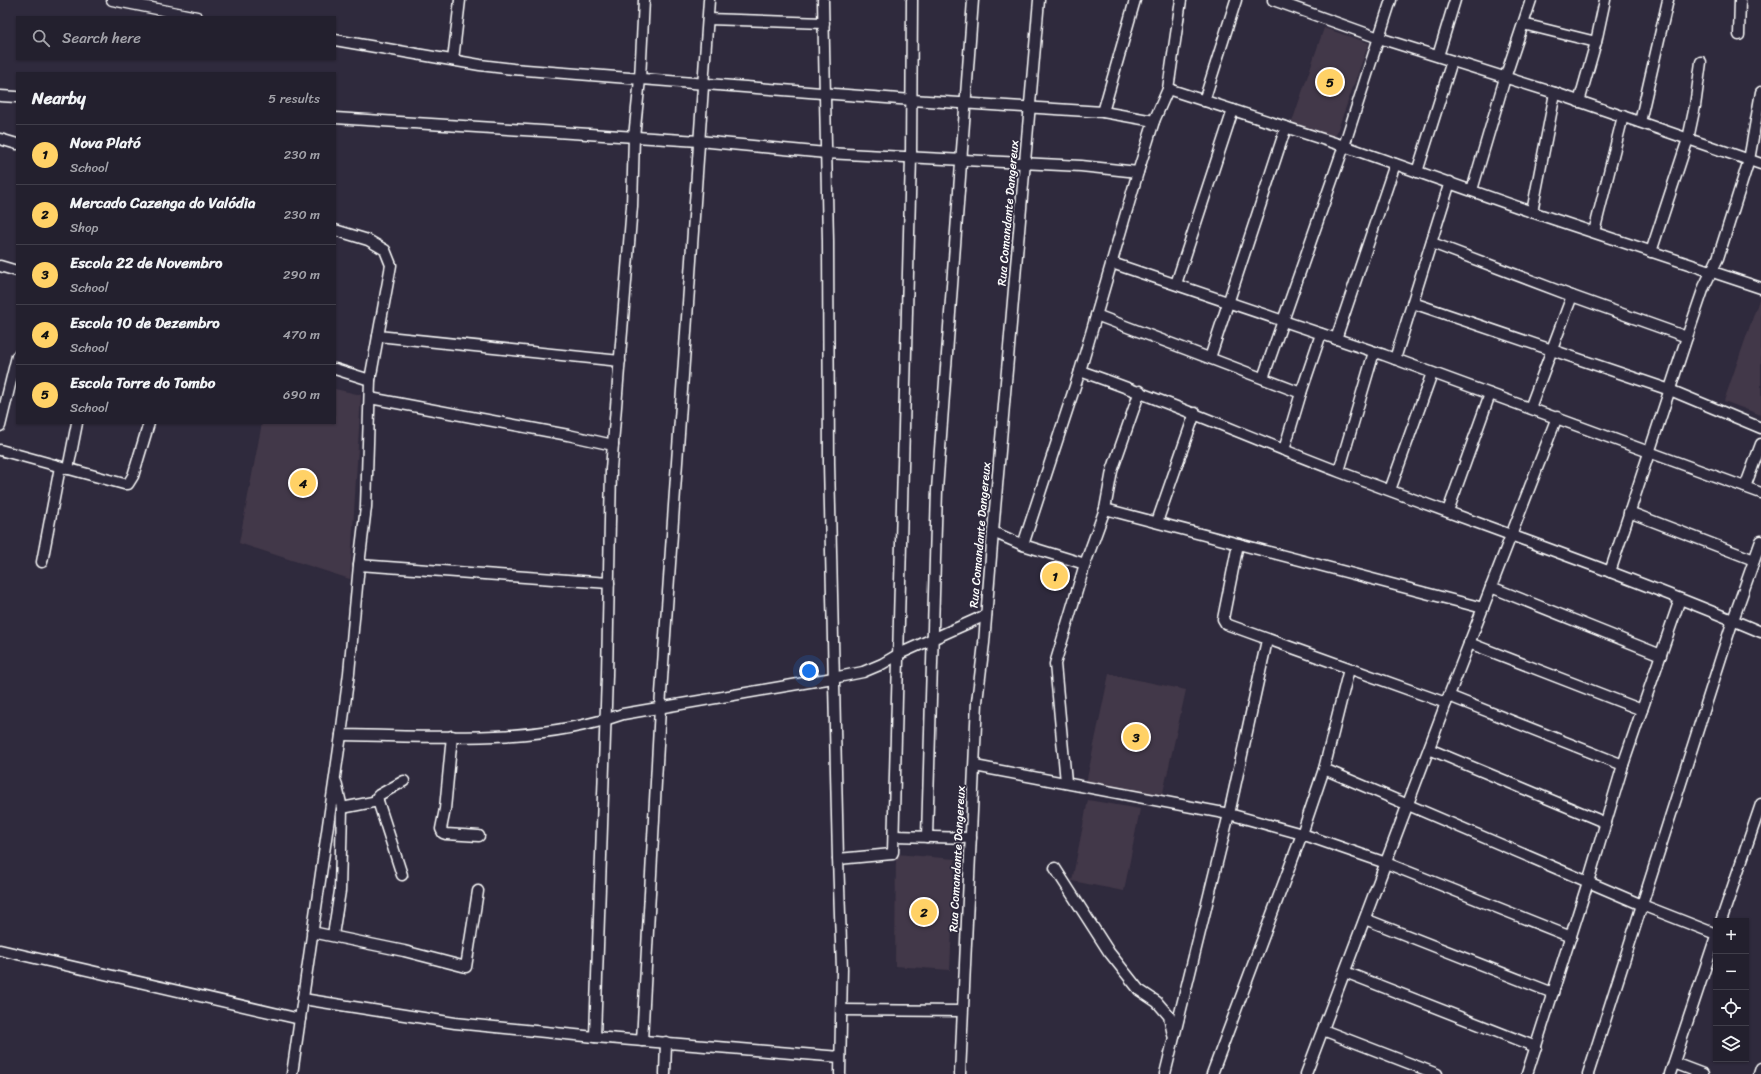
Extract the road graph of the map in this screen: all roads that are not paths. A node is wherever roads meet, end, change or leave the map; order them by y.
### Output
1 (112, 0) edge
2 (460, 0) edge
3 (644, 0) edge
4 (709, 0) edge
5 (823, 0) edge
6 (912, 0) edge
7 (973, 0) edge
8 (1039, 0) edge
9 (1136, 0) edge
10 (1181, 0) edge
11 (1236, 0) edge
12 (1273, 0) edge
13 (1391, 0) edge
14 (1455, 0) edge
15 (1531, 0) edge
16 (1605, 0) edge
17 (1668, 0) edge
18 (1740, 0) edge
19 (192, 16) edge
20 (708, 19) junction
21 (824, 23) junction
22 (1523, 24) junction
23 (1739, 35) dead end
24 (1379, 38) junction
25 (336, 40) edge
26 (1596, 42) junction
27 (1438, 56) junction
28 (453, 60) junction
29 (1452, 61) junction
30 (1701, 62) dead end
31 (1504, 78) junction
32 (640, 79) junction
33 (702, 84) junction
34 (1168, 89) junction
35 (1761, 92) edge
36 (1555, 93) junction
37 (826, 94) junction
38 (0, 96) edge
39 (16, 97) edge
40 (912, 100) junction
41 (1204, 101) junction
42 (1579, 102) junction
43 (966, 104) junction
44 (1031, 109) junction
45 (1233, 110) junction
46 (1103, 112) junction
47 (1623, 116) junction
48 (336, 118) edge
49 (1154, 121) junction
50 (1640, 122) junction
51 (1286, 127) junction
52 (634, 138) junction
53 (0, 139) edge
54 (1688, 139) junction
55 (699, 141) junction
56 (16, 144) edge
57 (1344, 146) junction
58 (826, 152) junction
59 (911, 157) junction
60 (962, 160) junction
61 (1749, 160) junction
62 (1026, 163) junction
63 (1395, 164) junction
64 (1761, 164) edge
65 (1138, 172) junction
66 (1417, 172) junction
67 (1450, 182) junction
68 (1472, 190) junction
69 (1532, 212) junction
70 (336, 230) edge
71 (1594, 232) junction
72 (1432, 243) junction
73 (1651, 252) junction
74 (1112, 263) junction
75 (0, 266) edge
76 (16, 271) edge
77 (1712, 272) junction
78 (1176, 284) junction
79 (1761, 288) edge
80 (1572, 296) junction
81 (1228, 302) junction
82 (1413, 303) junction
83 (1096, 315) junction
84 (1284, 321) junction
85 (1321, 334) junction
86 (378, 336) junction
87 (1687, 337) junction
88 (1336, 339) junction
89 (1552, 351) junction
90 (1374, 352) junction
91 (1210, 358) junction
92 (16, 360) edge
93 (1395, 360) junction
94 (620, 361) junction
95 (336, 369) edge
96 (1080, 371) junction
97 (1432, 373) junction
98 (1263, 378) junction
99 (370, 380) junction
100 (1670, 390) junction
101 (1140, 391) junction
102 (1301, 393) junction
103 (1490, 394) junction
104 (370, 398) junction
105 (1530, 408) junction
106 (1195, 413) junction
107 (1557, 418) junction
108 (77, 424) edge
109 (149, 424) edge
110 (0, 426) edge
111 (1761, 428) edge
112 (1761, 444) edge
113 (613, 445) junction
114 (0, 450) edge
115 (1284, 450) junction
116 (1649, 451) junction
117 (64, 468) junction
118 (1339, 472) junction
119 (1745, 487) junction
120 (1390, 490) junction
121 (1761, 493) edge
122 (1105, 509) junction
123 (1448, 511) junction
124 (1629, 512) junction
125 (1157, 522) junction
126 (993, 532) junction
127 (1511, 534) junction
128 (1761, 541) edge
129 (1238, 544) junction
130 (1023, 546) junction
131 (1754, 560) junction
132 (42, 562) dead end
133 (1085, 564) junction
134 (359, 565) junction
135 (1610, 572) junction
136 (609, 582) junction
137 (1491, 587) junction
138 (1680, 599) junction
139 (1483, 608) junction
140 (986, 615) junction
141 (1733, 620) junction
142 (1761, 632) edge
143 (934, 638) junction
144 (1267, 640) junction
145 (1469, 643) junction
146 (900, 654) junction
147 (1661, 655) junction
148 (1350, 669) junction
149 (833, 678) junction
150 (1448, 699) junction
151 (660, 708) junction
152 (1642, 710) junction
153 (605, 720) junction
154 (341, 735) junction
155 (452, 736) junction
156 (1429, 749) junction
157 (1624, 765) junction
158 (974, 766) junction
159 (1324, 769) junction
160 (335, 776) junction
161 (404, 781) dead end
162 (1066, 782) junction
163 (378, 801) junction
164 (1761, 804) edge
165 (1408, 805) junction
166 (342, 808) junction
167 (1229, 814) junction
168 (1606, 823) junction
169 (1302, 834) junction
170 (479, 836) dead end
171 (894, 836) junction
172 (927, 837) junction
173 (971, 838) junction
174 (838, 859) junction
175 (1386, 863) junction
176 (1055, 868) dead end
177 (402, 875) dead end
178 (1588, 882) junction
179 (478, 891) dead end
180 (1642, 904) junction
181 (1722, 918) edge
182 (1365, 919) junction
183 (312, 932) junction
184 (1713, 934) edge
185 (333, 935) junction
186 (1571, 937) junction
187 (1713, 944) edge
188 (0, 950) edge
189 (1345, 972) junction
190 (1553, 993) junction
191 (303, 999) junction
192 (842, 1010) junction
193 (962, 1011) junction
194 (300, 1018) junction
195 (1323, 1030) junction
196 (595, 1037) junction
197 (1174, 1037) junction
198 (642, 1041) junction
199 (666, 1042) junction
200 (1536, 1047) junction
201 (840, 1056) junction
202 (1674, 1063) junction
203 (1761, 1068) edge
204 (292, 1074) edge
205 (665, 1074) edge
206 (840, 1074) edge
207 (960, 1074) edge
208 (1165, 1074) edge
209 (1212, 1074) edge
210 (1306, 1074) edge
211 (1437, 1074) edge
212 (1527, 1074) edge
213 (1588, 1074) edge
214 (1670, 1074) edge
215 (1703, 1074) edge
216 (1759, 1074) edge

1 - 19 street
2 - 28 street
3 - 32 street
4 - 20 street
5 - 21 street
6 - 40 street
7 - 43 street
8 - 44 street, Rua Comandante Dangereux
9 - 46 street
10 - 34 street
11 - 41 street
12 - 24 street
13 - 24 street
14 - 27 street
15 - 22 street
16 - 26 street
17 - 50 street
18 - 23 street
20 - 21 street
20 - 33 street
21 - 37 street
22 - 26 street
22 - 31 street
24 - 27 street
24 - 57 street
25 - 28 street
26 - 42 street
27 - 29 street
28 - 32 street
29 - 31 street
29 - 66 street
30 - 54 street
31 - 36 street
31 - 68 street
32 - 33 street
32 - 52 street
33 - 37 street
33 - 55 street
34 - 41 street
34 - 49 street
35 - 61 street
36 - 42 street
36 - 69 street
37 - 40 street
37 - 58 street
38 - 39 street
40 - 43 street
40 - 59 street
41 - 45 street
42 - 47 street
43 - 44 street
43 - 60 street
44 - 46 street
44 - 62 street, Rua Comandante Dangereux
45 - 51 street
45 - 78 street
46 - 49 street
47 - 50 street
47 - 71 street
48 - 52 street
49 - 65 street
50 - 54 street
51 - 57 street
51 - 81 street
52 - 55 street
52 - 94 street
53 - 56 street
54 - 61 street
54 - 73 street
55 - 58 street
55 - 151 street
57 - 63 street
57 - 84 street
58 - 59 street
58 - 149 street
59 - 60 street
59 - 146 street
60 - 62 street
60 - 143 street
61 - 64 street
61 - 77 street
62 - 65 street
62 - 126 street, Rua Comandante Dangereux
63 - 66 street
63 - 88 street
65 - 74 street
66 - 67 street
67 - 68 street
67 - 72 street
68 - 69 street
69 - 71 street
70 - 86 street
71 - 73 street
72 - 80 street
72 - 82 street
73 - 77 street
74 - 78 street
74 - 83 street
75 - 76 street
77 - 79 street
77 - 87 street
78 - 81 street
80 - 87 street
80 - 89 street
81 - 84 street
81 - 91 street
82 - 89 street
82 - 93 street
83 - 91 street
83 - 96 street
84 - 85 street
84 - 98 street
85 - 88 street
85 - 102 street
86 - 94 street
86 - 99 street
87 - 100 street
88 - 90 street
89 - 100 street
89 - 105 street
90 - 93 street
90 - 118 street
91 - 98 street
92 - 110 street
93 - 97 street
94 - 113 street
95 - 99 street
96 - 101 street
96 - 130 street
97 - 103 street
97 - 120 street
98 - 102 street
99 - 104 street
100 - 111 street
100 - 116 street
101 - 106 street
101 - 122 street
102 - 115 street
103 - 105 street
103 - 123 street
104 - 113 street
104 - 134 street
105 - 107 street
106 - 115 street
106 - 125 street
107 - 116 street
107 - 127 street
108 - 117 street
109 - 117 street
112 - 119 street
113 - 136 street
114 - 117 street
115 - 118 street
116 - 119 street
116 - 124 street
117 - 132 street
118 - 120 street
119 - 121 street
120 - 123 street
122 - 125 street
122 - 133 street
123 - 127 street
124 - 131 street
124 - 135 street
125 - 129 street
126 - 130 street
126 - 140 street, Rua Comandante Dangereux
127 - 135 street
127 - 137 street
128 - 131 street
129 - 139 street
129 - 144 street
130 - 133 street
131 - 141 street
133 - 162 street
134 - 136 street
134 - 154 street
135 - 138 street
136 - 153 street
137 - 139 street
137 - 147 street
138 - 141 street
138 - 147 street
139 - 145 street
140 - 143 street
140 - 158 street, Rua Comandante Dangereux
141 - 142 street
141 - 180 street
143 - 146 street
143 - 172 street
144 - 148 street
144 - 167 street
145 - 150 street
145 - 152 street
146 - 149 street
146 - 171 street
147 - 152 street
148 - 150 street
148 - 159 street
149 - 151 street
149 - 174 street
150 - 156 street
150 - 157 street
151 - 153 street
151 - 198 street
152 - 157 street
153 - 155 street
153 - 196 street
154 - 155 street
154 - 160 street
155 - 170 street
156 - 165 street
156 - 168 street
157 - 168 street
158 - 162 street
158 - 173 street, Rua Comandante Dangereux
159 - 165 street
159 - 169 street
160 - 166 street
160 - 183 street
161 - 163 street
162 - 167 street
163 - 166 street
163 - 177 street
164 - 181 street
165 - 175 street
165 - 178 street
166 - 185 street
167 - 169 street
167 - 197 street
168 - 178 street
169 - 175 street
169 - 209 street
171 - 172 street
171 - 174 street
172 - 173 street
173 - 193 street, Rua Comandante Dangereux
174 - 192 street
175 - 182 street
175 - 186 street
176 - 197 street
178 - 180 street
178 - 186 street
179 - 185 street
180 - 184 street
180 - 213 street
182 - 189 street
182 - 190 street
183 - 185 street
183 - 191 street
186 - 190 street
187 - 202 street
188 - 194 street
189 - 195 street
189 - 200 street
190 - 200 street
191 - 194 street
191 - 196 street
192 - 193 street
192 - 201 street
193 - 207 street, Rua Comandante Dangereux
194 - 204 street
195 - 210 street
195 - 211 street
196 - 198 street
197 - 208 street
198 - 199 street
199 - 201 street
199 - 205 street
200 - 212 street
201 - 206 street
202 - 214 street
202 - 215 street
203 - 216 street

